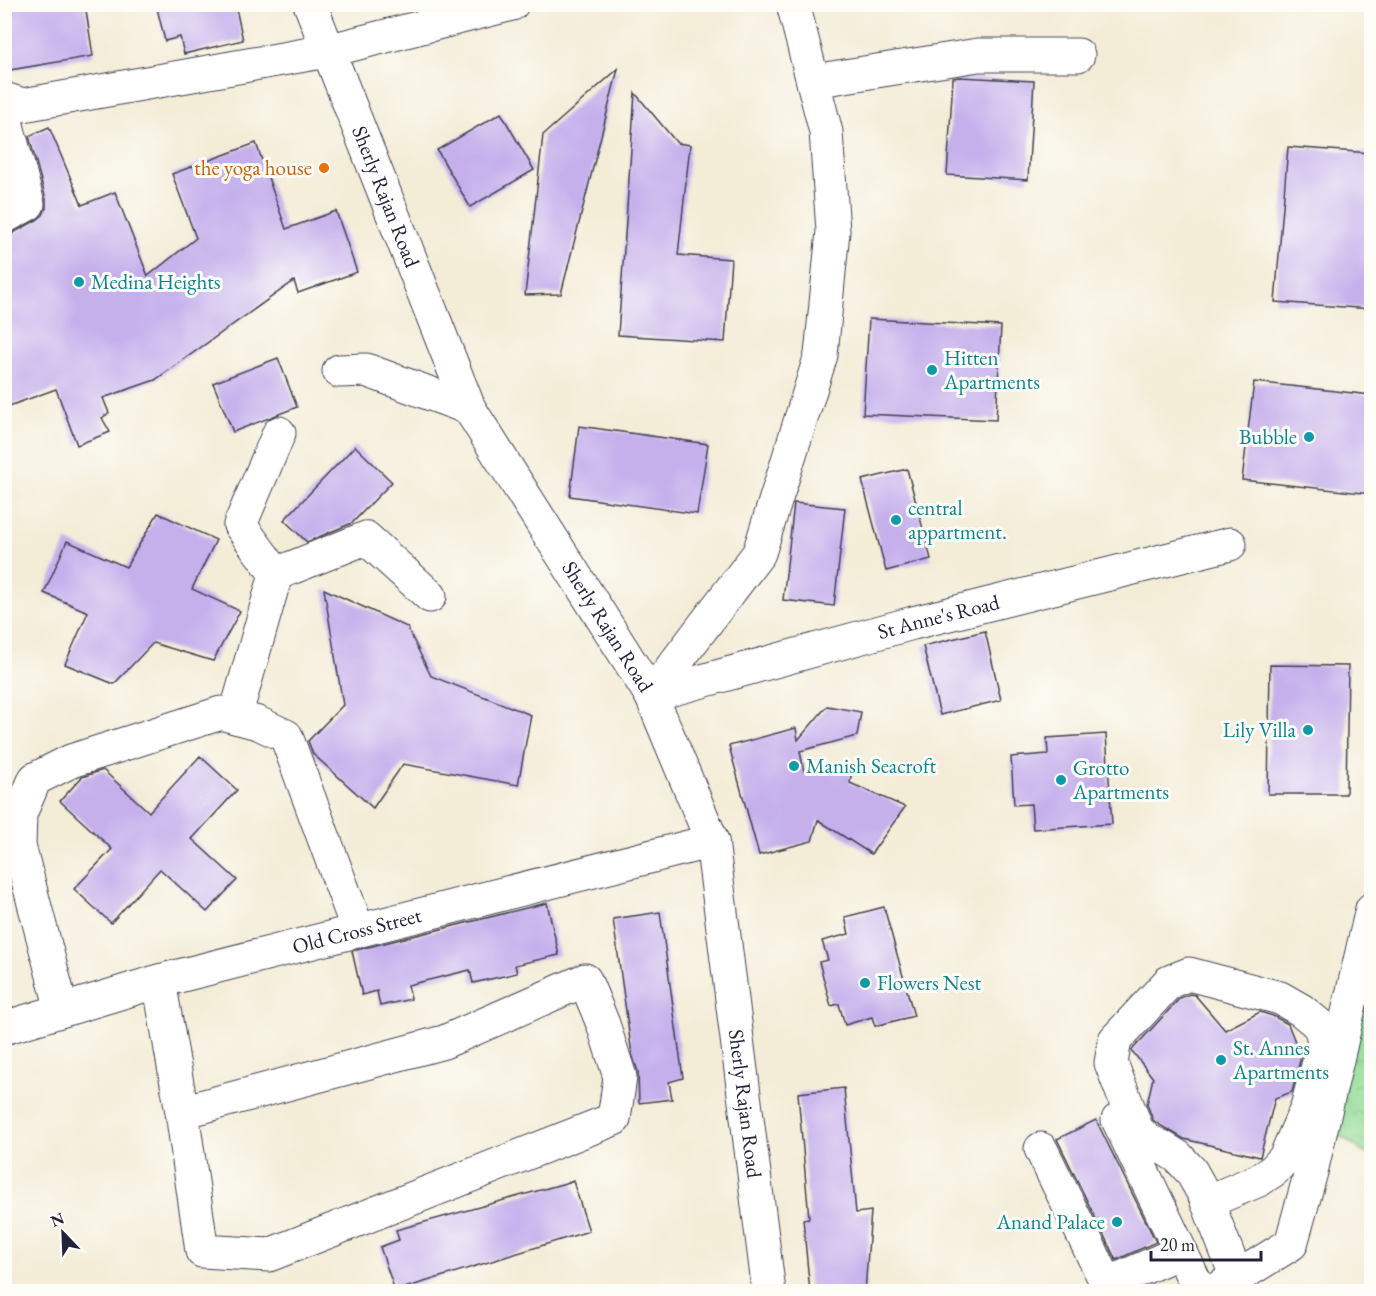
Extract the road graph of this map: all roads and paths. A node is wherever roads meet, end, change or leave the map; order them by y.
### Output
1 (310, 4) edge
2 (512, 4) edge
3 (793, 4) edge
4 (327, 51) junction
5 (1078, 55) dead end
6 (813, 81) junction
7 (4, 99) edge
8 (4, 114) edge
9 (4, 217) edge
10 (339, 371) dead end
11 (469, 408) junction
12 (279, 433) dead end
13 (1230, 544) dead end
14 (276, 574) junction
15 (430, 596) dead end
16 (651, 695) junction
17 (235, 717) junction
18 (712, 841) junction
19 (1371, 909) edge
20 (358, 930) junction
21 (159, 981) junction
22 (62, 1010) junction
23 (4, 1028) edge
24 (1113, 1110) dead end
25 (182, 1112) junction
26 (1041, 1149) dead end
27 (1207, 1202) junction
28 (1180, 1252) junction
29 (1225, 1285) edge
30 (1109, 1288) edge
31 (769, 1292) edge
32 (1200, 1292) edge

1 - 4 street, Sherly Rajan Road
2 - 4 street
3 - 6 street
4 - 7 street
4 - 11 street, Sherly Rajan Road
5 - 6 street
6 - 16 street
8 - 9 street
10 - 11 street
11 - 16 street, Sherly Rajan Road
12 - 14 street
13 - 16 street, St Anne's Road
14 - 15 street
14 - 17 street
16 - 18 street, Sherly Rajan Road
17 - 20 street
17 - 22 street
18 - 20 street, Old Cross Street
18 - 31 street, Sherly Rajan Road
19 - 29 street
20 - 21 street, Old Cross Street
21 - 22 street, Old Cross Street
21 - 25 street
22 - 23 street, Old Cross Street
24 - 28 street
25 - 25 street
26 - 30 street
27 - 27 street
27 - 29 street
28 - 30 street
28 - 32 street

